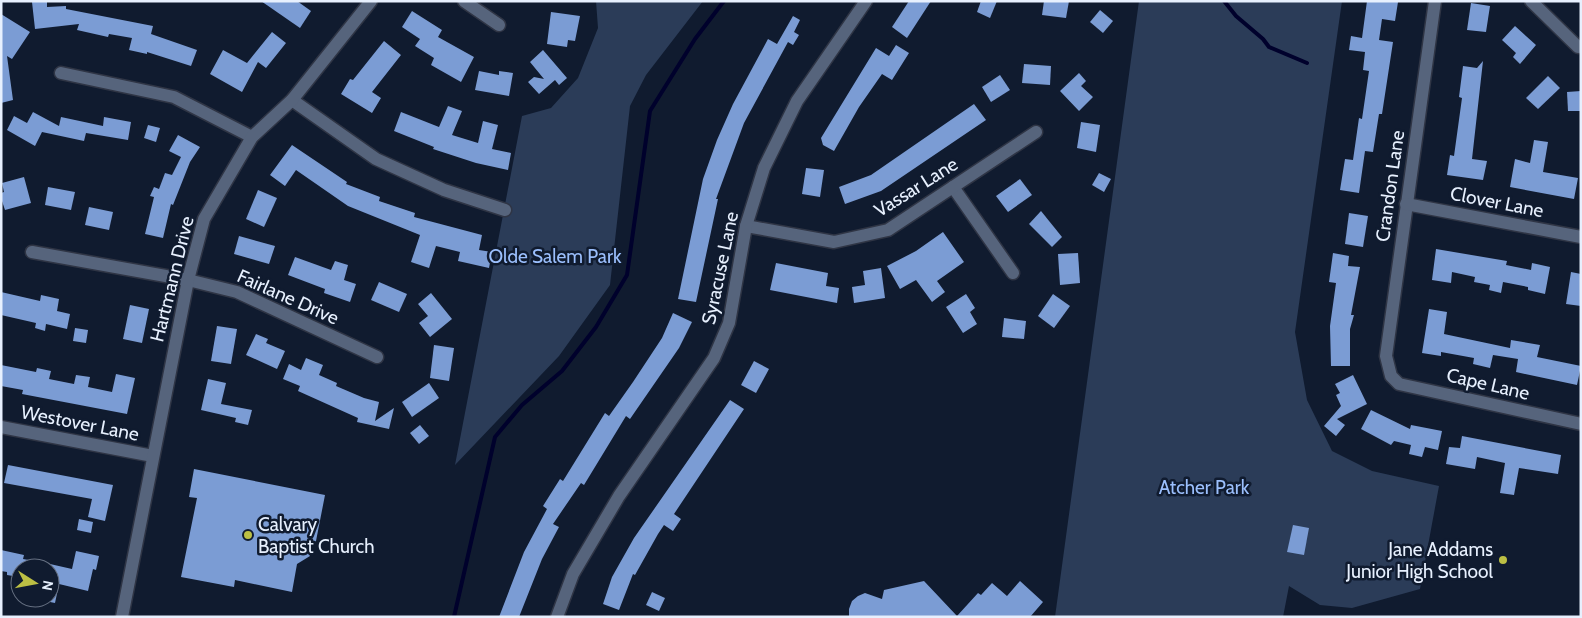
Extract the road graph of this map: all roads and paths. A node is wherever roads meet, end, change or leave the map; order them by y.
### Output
1 (464, 1) edge
2 (866, 1) edge
3 (1435, 1) edge
4 (1531, 1) edge
5 (367, 2) edge
6 (499, 25) dead end
7 (1578, 47) dead end
8 (61, 72) dead end
9 (292, 100) junction
10 (1036, 132) dead end
11 (252, 138) junction
12 (953, 187) junction
13 (1406, 204) junction
14 (505, 210) dead end
15 (746, 226) junction
16 (1581, 237) edge
17 (32, 252) dead end
18 (1013, 274) dead end
19 (188, 280) junction
20 (377, 357) dead end
21 (1391, 376) joint
22 (1581, 424) edge
23 (1, 427) edge
24 (152, 456) junction
25 (122, 617) edge
26 (557, 617) edge

1 - 6 street
2 - 15 street, Syracuse Lane
3 - 13 street, Crandon Lane
4 - 7 street
5 - 9 street, Hartmann Drive
8 - 11 street
9 - 11 street, Hartmann Drive
9 - 14 street
10 - 12 street, Vassar Lane
11 - 19 street, Hartmann Drive
12 - 15 street, Vassar Lane
12 - 18 street
13 - 16 street, Clover Lane
13 - 21 street, Crandon Lane
15 - 26 street, Syracuse Lane
17 - 19 street, Fairlane Drive
19 - 20 street, Fairlane Drive
19 - 24 street, Hartmann Drive
21 - 22 street, Cape Lane
23 - 24 street, Westover Lane
24 - 25 street, Hartmann Drive

